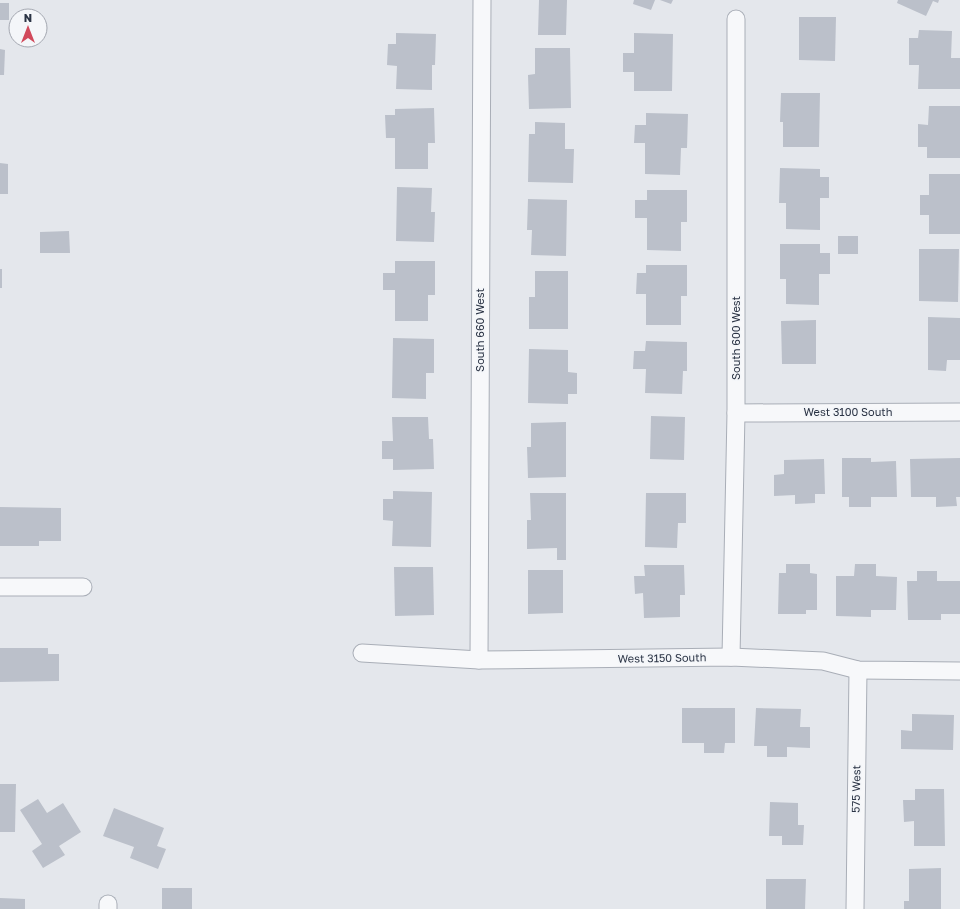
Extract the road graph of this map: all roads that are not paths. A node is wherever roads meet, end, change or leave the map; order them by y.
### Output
1 (482, 0) edge
2 (736, 19) dead end
3 (960, 412) edge
4 (736, 413) junction
5 (0, 587) edge
6 (83, 588) dead end
7 (362, 653) dead end
8 (731, 657) junction
9 (479, 660) junction
10 (858, 670) junction
11 (960, 671) edge
12 (855, 909) edge

1 - 9 street, South 660 West
2 - 4 street, South 600 West
3 - 4 street, West 3100 South
4 - 8 street, South 600 West
5 - 6 street
7 - 9 street, West 3150 South
8 - 9 street, West 3150 South
8 - 10 street, West 3150 South
10 - 11 street, West 3150 South
10 - 12 street, 575 West

